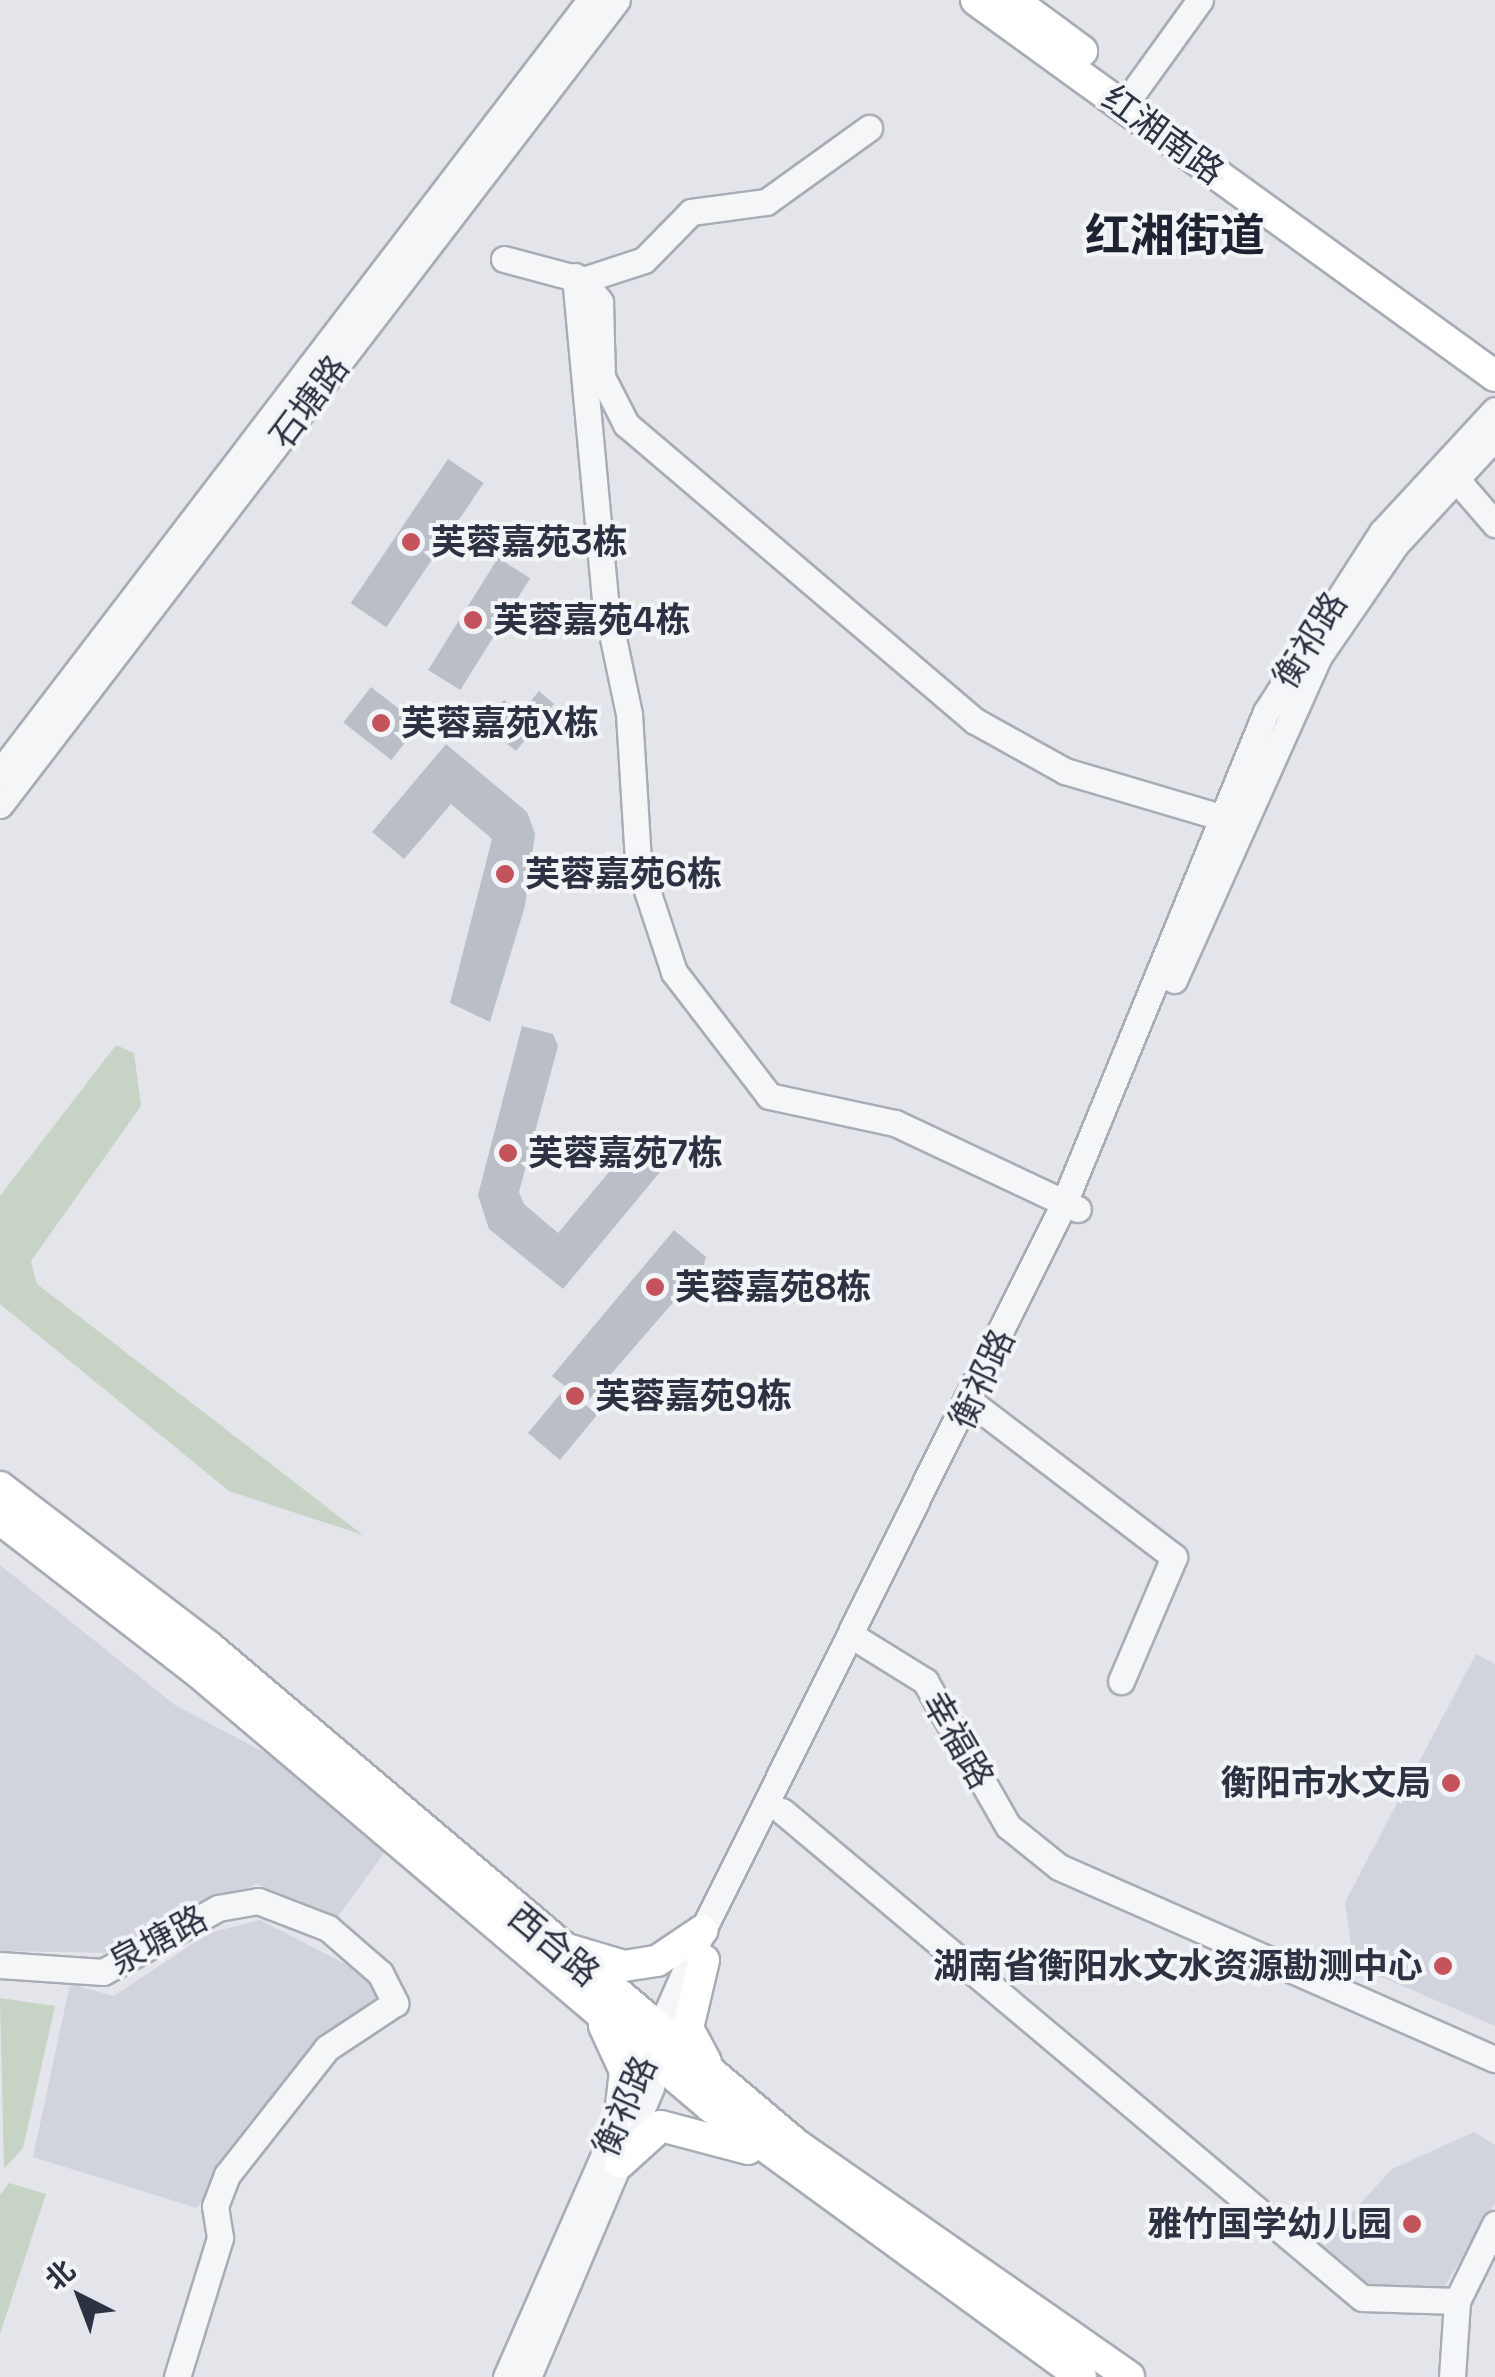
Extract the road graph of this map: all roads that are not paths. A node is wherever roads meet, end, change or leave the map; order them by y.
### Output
1 (590, 0) edge
2 (617, 0) edge
3 (976, 0) edge
4 (1012, 0) edge
5 (1200, 0) edge
6 (1135, 90) junction
7 (868, 128) dead end
8 (504, 259) dead end
9 (579, 278) junction
10 (1495, 354) edge
11 (1495, 376) edge
12 (1495, 410) edge
13 (1495, 436) edge
14 (1456, 479) junction
15 (1495, 524) edge
16 (0, 772) edge
17 (0, 805) edge
18 (1220, 817) junction
19 (1071, 1206) junction
20 (979, 1408) junction
21 (0, 1487) edge
22 (0, 1519) edge
23 (863, 1642) junction
24 (1121, 1681) dead end
25 (782, 1811) junction
26 (548, 1941) junction
27 (704, 1945) junction
28 (0, 1964) edge
29 (580, 1997) junction
30 (1495, 2047) edge
31 (659, 2048) junction
32 (1495, 2059) edge
33 (727, 2088) junction
34 (620, 2115) junction
35 (620, 2163) junction
36 (782, 2163) junction
37 (1495, 2224) edge
38 (1456, 2300) junction
39 (177, 2377) edge
40 (506, 2377) edge
41 (528, 2377) edge
42 (1081, 2377) edge
43 (1130, 2377) edge
44 (1452, 2377) edge

1 - 16 street, 石塘路
2 - 17 street, 石塘路
3 - 11 main road, 红湘南路
4 - 6 main road, 红湘南路
5 - 6 street
6 - 10 main road, 红湘南路
7 - 9 street
8 - 9 street
9 - 18 street
9 - 19 street
12 - 18 street, 衡祁路
13 - 14 street, 衡祁路
14 - 15 street
14 - 19 street, 衡祁路
18 - 19 street, 衡祁路
19 - 20 street, 衡祁路
20 - 23 street, 衡祁路
20 - 24 street
21 - 26 main road, 西合路
22 - 29 main road, 西合路
23 - 25 street, 衡祁路
23 - 27 street, 衡祁路
23 - 30 street, 幸福路
23 - 32 street, 幸福路
25 - 27 street, 衡祁路
25 - 38 street
26 - 27 main road
26 - 31 main road, 西合路
27 - 31 street, 衡祁路
27 - 33 main road
28 - 39 street, 泉塘路
29 - 31 main road, 西合路
29 - 34 main road
31 - 33 main road, 西合路
31 - 34 street, 衡祁路
31 - 35 street, 衡祁路
31 - 36 main road, 西合路
33 - 43 main road, 西合路
34 - 40 street, 衡祁路
35 - 36 main road
35 - 41 street, 衡祁路
36 - 42 main road, 西合路
37 - 38 street
38 - 44 street

